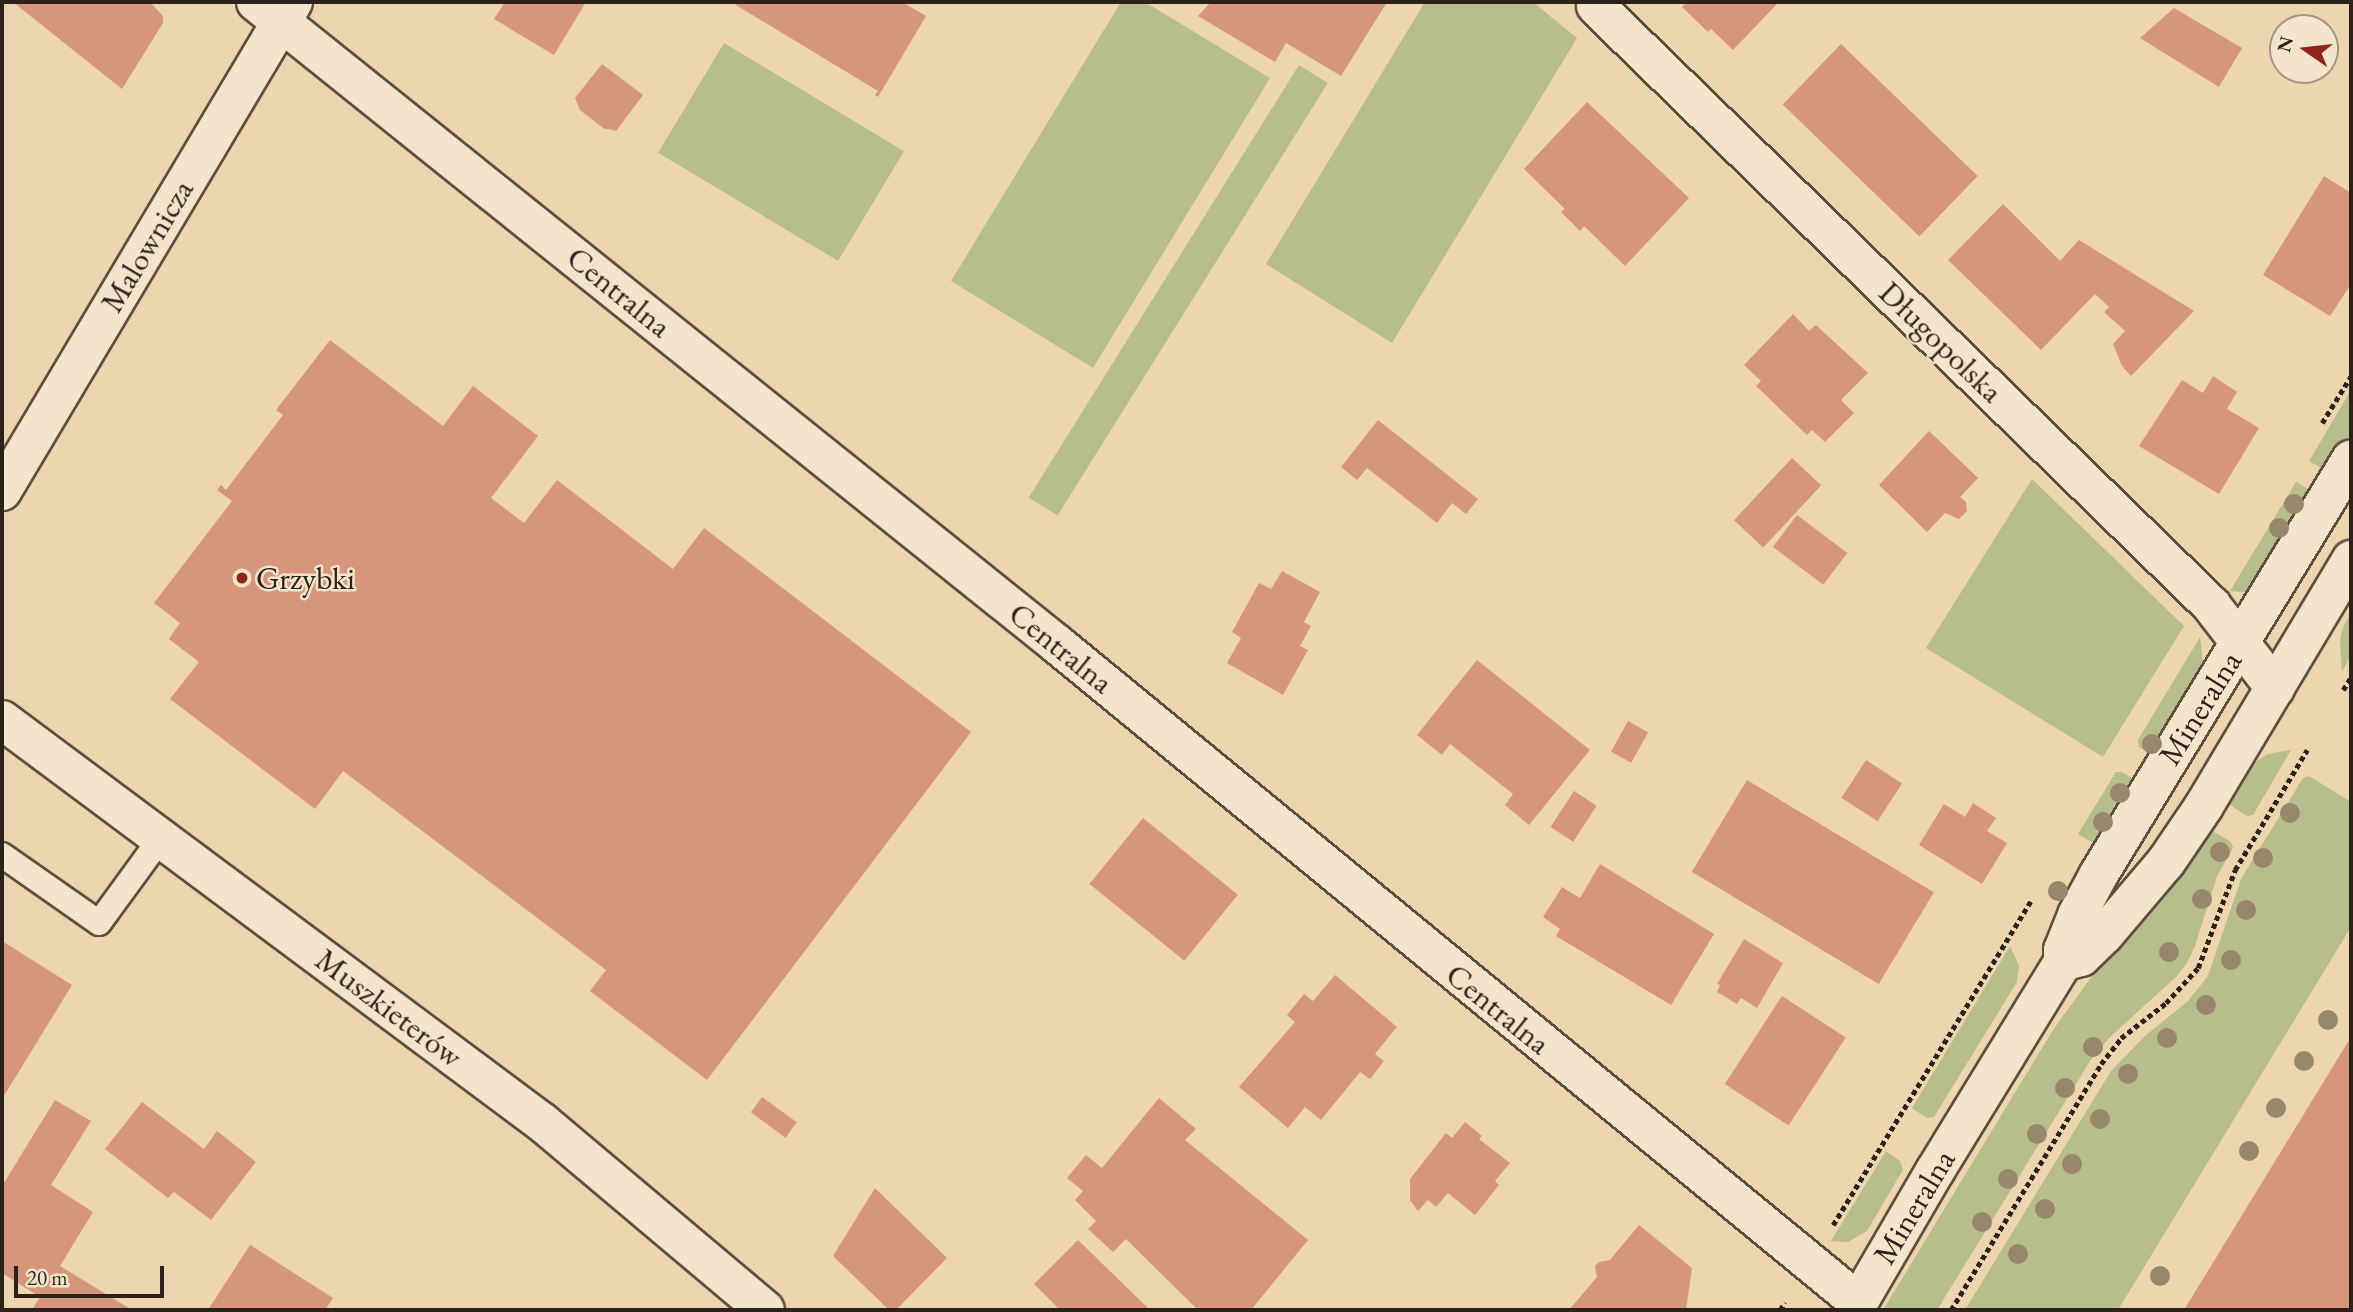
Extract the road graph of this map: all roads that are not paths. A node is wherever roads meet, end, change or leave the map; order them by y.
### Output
1 (1594, 4) edge
2 (277, 8) edge
3 (2351, 460) edge
4 (2, 491) edge
5 (2351, 560) edge
6 (2241, 642) junction
7 (2275, 688) junction
8 (2, 720) edge
9 (161, 838) junction
10 (2, 855) edge
11 (2063, 962) junction
12 (1856, 1306) edge
13 (765, 1310) edge

1 - 6 street, Długopolska
2 - 4 street, Malownicza
2 - 12 street, Centralna
3 - 6 street, Mineralna
5 - 7 street, Mineralna
6 - 7 street, Długopolska
6 - 11 street, Mineralna
7 - 11 street, Mineralna
8 - 9 street, Muszkieterów
9 - 10 lane
9 - 13 street, Muszkieterów
11 - 12 street, Mineralna

